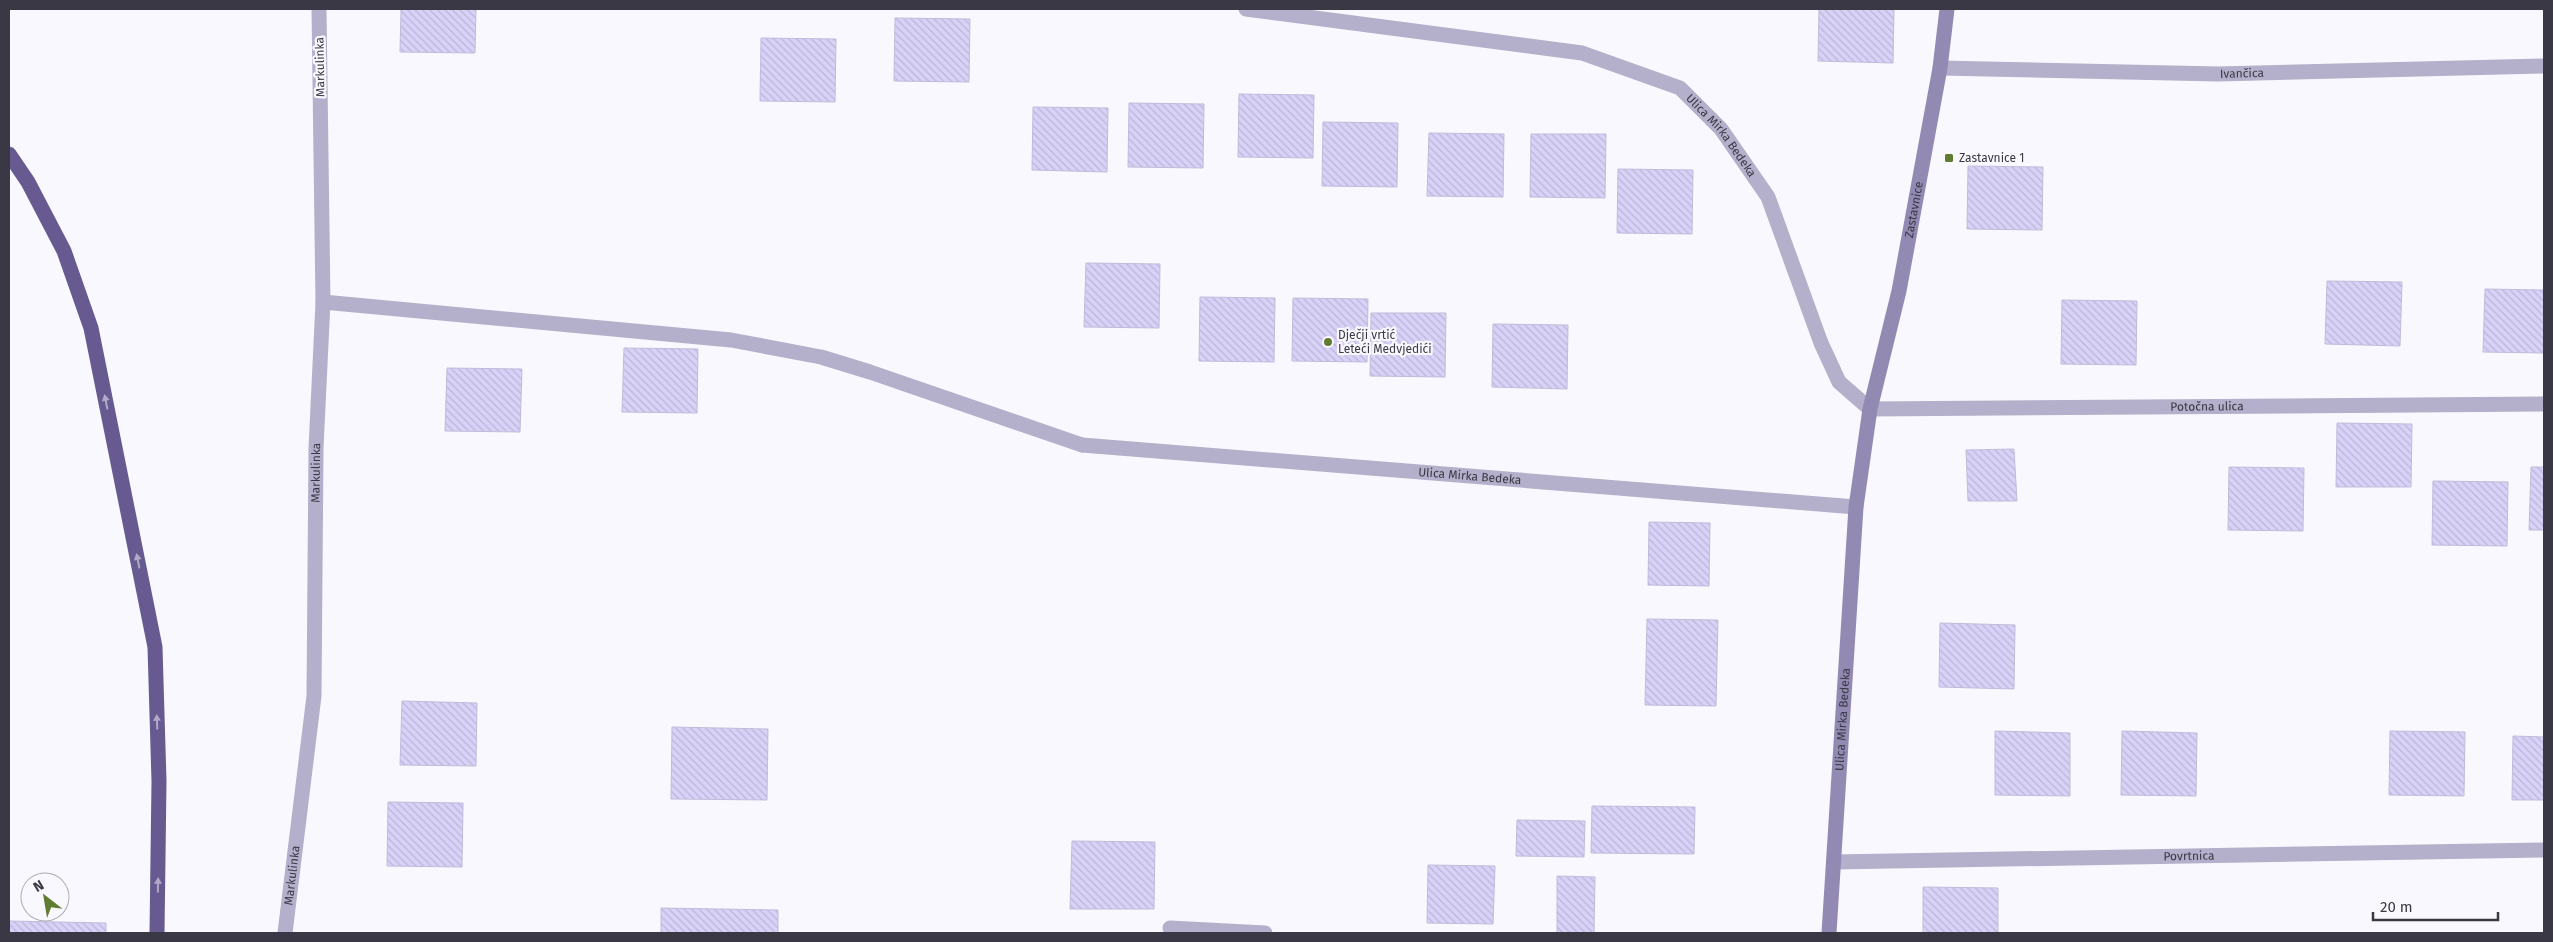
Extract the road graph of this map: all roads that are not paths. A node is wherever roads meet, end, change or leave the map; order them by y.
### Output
1 (320, 9) edge
2 (1246, 9) edge
3 (1947, 9) edge
4 (2544, 66) edge
5 (1940, 68) junction
6 (9, 154) edge
7 (323, 302) junction
8 (2544, 404) edge
9 (1870, 409) junction
10 (1856, 507) junction
11 (2544, 850) edge
12 (1834, 862) junction
13 (1170, 928) dead end
14 (157, 933) edge
15 (285, 933) edge
16 (1265, 933) edge
17 (1829, 933) edge

1 - 7 street, Markulinka
2 - 9 street, Ulica Mirka Bedeka
3 - 5 main road, Zastavnice
4 - 5 street, Ivančica
5 - 9 main road, Zastavnice
14 -> 6 highway
7 - 10 street, Ulica Mirka Bedeka
7 - 15 street, Markulinka
8 - 9 street, Potočna ulica
9 - 10 main road, Ulica Mirka Bedeka
10 - 12 main road, Ulica Mirka Bedeka
11 - 12 street, Povrtnica
12 - 17 main road, Ulica Mirka Bedeka
13 - 16 street

